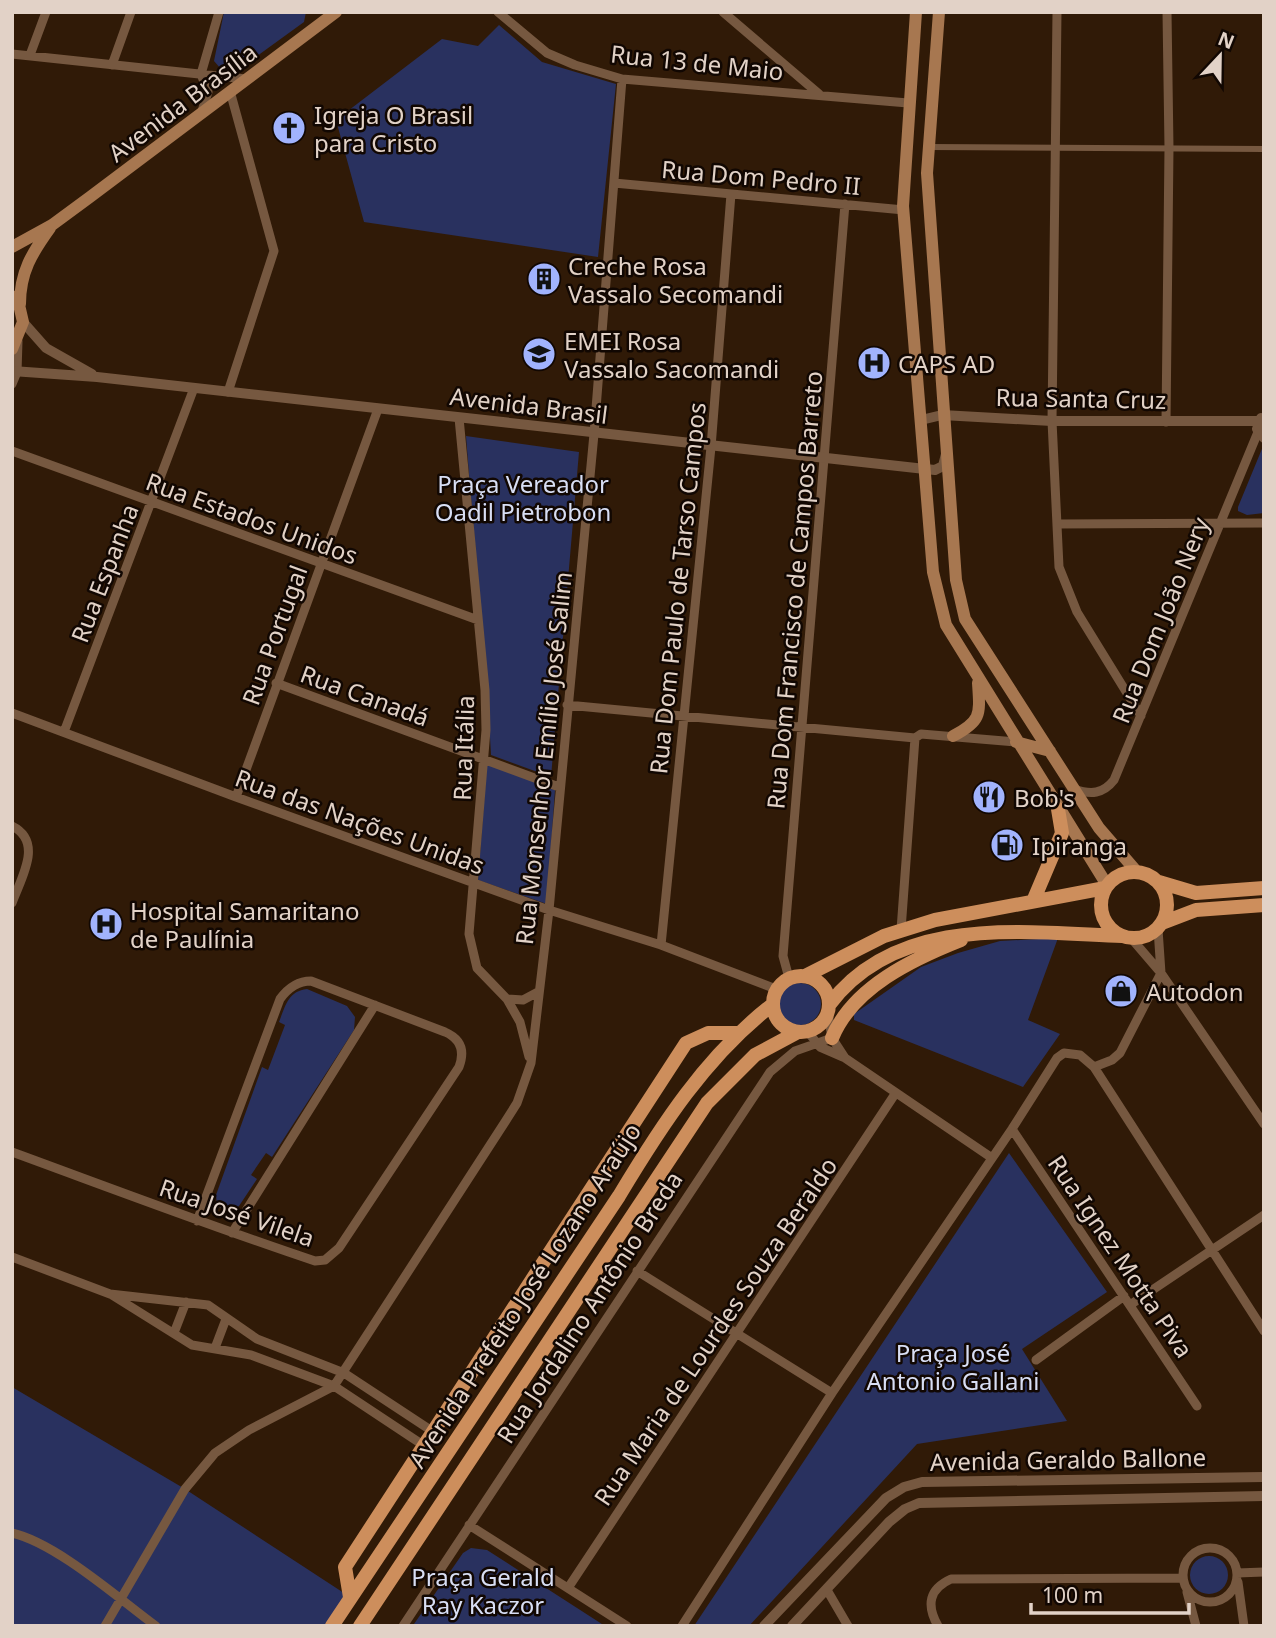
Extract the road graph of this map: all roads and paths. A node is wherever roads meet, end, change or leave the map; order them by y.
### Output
1 (46, 12) edge
2 (131, 12) edge
3 (219, 12) edge
4 (336, 12) edge
5 (498, 12) edge
6 (723, 12) edge
7 (916, 12) edge
8 (939, 12) edge
9 (1057, 12) edge
10 (1167, 12) edge
11 (734, 16) edge
12 (12, 54) edge
13 (30, 55) junction
14 (112, 65) junction
15 (201, 74) junction
16 (246, 79) junction
17 (622, 79) junction
18 (230, 91) junction
19 (820, 94) junction
20 (908, 103) junction
21 (201, 113) junction
22 (905, 144) junction
23 (928, 148) junction
24 (1056, 148) junction
25 (1169, 148) junction
26 (1264, 149) edge
27 (928, 165) junction
28 (904, 171) junction
29 (614, 183) junction
30 (731, 194) junction
31 (845, 204) junction
32 (904, 210) junction
33 (52, 225) junction
34 (12, 247) edge
35 (12, 289) edge
36 (935, 303) junction
37 (20, 304) junction
38 (912, 305) junction
39 (23, 322) junction
40 (15, 344) edge
41 (15, 372) edge
42 (97, 377) junction
43 (12, 384) edge
44 (194, 388) junction
45 (228, 392) junction
46 (379, 409) junction
47 (942, 415) junction
48 (459, 418) junction
49 (921, 421) junction
50 (1052, 421) junction
51 (1166, 422) junction
52 (1260, 427) edge
53 (594, 434) junction
54 (711, 447) junction
55 (12, 451) edge
56 (946, 454) junction
57 (826, 458) junction
58 (925, 469) junction
59 (151, 502) junction
60 (1264, 523) edge
61 (1057, 524) junction
62 (1220, 524) junction
63 (321, 564) junction
64 (955, 571) junction
65 (933, 572) junction
66 (478, 620) junction
67 (978, 679) junction
68 (276, 683) junction
69 (567, 705) junction
70 (12, 713) edge
71 (684, 716) junction
72 (1141, 716) junction
73 (801, 725) junction
74 (64, 732) junction
75 (953, 736) junction
76 (915, 738) junction
77 (1016, 742) junction
78 (1052, 754) junction
79 (483, 757) junction
80 (1031, 765) junction
81 (559, 787) junction
82 (1073, 789) junction
83 (236, 797) junction
84 (1058, 809) junction
85 (12, 826) edge
86 (1137, 872) junction
87 (1158, 881) junction
88 (474, 883) junction
89 (1106, 887) junction
90 (1264, 888) edge
91 (1034, 899) junction
92 (12, 902) edge
93 (1264, 905) edge
94 (550, 910) junction
95 (1160, 926) junction
96 (901, 930) junction
97 (982, 932) junction
98 (1126, 937) junction
99 (661, 945) junction
100 (1161, 972) junction
101 (805, 976) junction
102 (789, 978) junction
103 (776, 989) junction
104 (538, 992) junction
105 (507, 999) junction
106 (375, 1005) junction
107 (772, 1005) junction
108 (828, 1009) junction
109 (739, 1033) junction
110 (806, 1035) junction
111 (832, 1038) junction
112 (845, 1058) junction
113 (531, 1063) junction
114 (1094, 1067) junction
115 (895, 1094) junction
116 (1264, 1124) edge
117 (1012, 1129) junction
118 (12, 1152) edge
119 (992, 1158) junction
120 (1264, 1215) edge
121 (197, 1221) junction
122 (232, 1233) junction
123 (1211, 1250) junction
124 (12, 1257) edge
125 (637, 1270) junction
126 (110, 1294) junction
127 (1124, 1296) junction
128 (186, 1302) junction
129 (1130, 1305) junction
130 (226, 1319) junction
131 (1264, 1331) edge
132 (174, 1333) junction
133 (736, 1333) junction
134 (215, 1348) junction
135 (1036, 1360) dead end
136 (344, 1373) junction
137 (334, 1386) junction
138 (832, 1394) junction
139 (1197, 1406) dead end
140 (432, 1431) junction
141 (423, 1445) junction
142 (1264, 1477) edge
143 (1264, 1496) edge
144 (469, 1525) junction
145 (12, 1533) edge
146 (1264, 1572) edge
147 (1237, 1575) junction
148 (1184, 1582) junction
149 (568, 1588) junction
150 (827, 1590) junction
151 (350, 1597) junction
152 (121, 1600) junction
153 (105, 1626) edge
154 (156, 1626) edge
155 (332, 1626) edge
156 (360, 1626) edge
157 (403, 1626) edge
158 (627, 1626) edge
159 (682, 1626) edge
160 (764, 1626) edge
161 (792, 1626) edge
162 (848, 1626) edge
163 (938, 1626) edge
164 (1196, 1626) edge
165 (1244, 1626) edge

1 - 13 street
2 - 14 street
3 - 15 street
4 - 16 main road, Avenida Brasília
5 - 17 street, Rua 13 de Maio
6 - 11 street
7 - 20 main road
8 - 23 main road
9 - 24 street
10 - 25 street
11 - 19 street
12 - 13 street
13 - 14 street
14 - 15 street
15 - 16 street
15 - 21 street
16 - 18 main road, Avenida Brasília
17 - 19 street, Rua 13 de Maio
17 - 29 street, Rua Monsenhor Emílio José Salim
18 - 21 main road, Avenida Brasília
18 - 45 street
19 - 20 street, Rua 13 de Maio
20 - 22 main road
21 - 33 main road, Avenida Brasília
22 - 23 main road
22 - 28 main road
23 - 24 street
23 - 27 main road
24 - 25 street
24 - 50 street
25 - 26 street
25 - 51 street
27 - 28 main road
27 - 36 main road
28 - 32 main road
29 - 30 street, Rua Dom Pedro II
29 - 53 street, Rua Monsenhor Emílio José Salim
30 - 31 street, Rua Dom Pedro II
30 - 54 street, Rua Dom Paulo de Tarso Campos
31 - 32 street, Rua Dom Pedro II
31 - 57 street, Rua Dom Francisco de Campos Barreto
32 - 38 main road
33 - 34 main road, Avenida Brasília
33 - 37 main road, Avenida Brasília
35 - 37 main road
36 - 38 main road
36 - 47 main road
37 - 39 main road
38 - 49 main road
39 - 40 main road
39 - 42 street, Avenida Brasil
40 - 41 street
41 - 42 street, Avenida Brasil
41 - 43 street
42 - 44 street, Avenida Brasil
44 - 45 street, Avenida Brasil
44 - 59 street, Rua Espanha
45 - 46 street, Avenida Brasil
46 - 48 street, Avenida Brasil
46 - 63 street, Rua Portugal
47 - 49 street, Rua Santa Cruz
47 - 50 street, Rua Santa Cruz
47 - 56 main road
48 - 53 street, Avenida Brasil
48 - 66 street, Rua Itália
49 - 58 main road
50 - 51 street, Rua Santa Cruz
50 - 61 street
51 - 52 street, Rua Santa Cruz
52 - 62 street, Rua Dom João Nery
53 - 54 street, Avenida Brasil
53 - 69 street, Rua Monsenhor Emílio José Salim
54 - 57 street, Avenida Brasil
54 - 71 street, Rua Dom Paulo de Tarso Campos
55 - 59 street, Rua Estados Unidos
56 - 58 street
56 - 64 main road
57 - 58 street, Avenida Brasil
57 - 73 street, Rua Dom Francisco de Campos Barreto
58 - 65 main road
59 - 63 street, Rua Estados Unidos
59 - 74 street, Rua Espanha
60 - 62 street
61 - 62 street
61 - 72 street
62 - 72 street, Rua Dom João Nery
63 - 66 street, Rua Estados Unidos
63 - 68 street, Rua Portugal
64 - 65 main road
64 - 78 main road
65 - 67 main road
66 - 79 street, Rua Itália
67 - 75 main road
67 - 77 main road
68 - 79 street, Rua Canadá
68 - 83 street, Rua Portugal
69 - 71 street
69 - 81 street, Rua Monsenhor Emílio José Salim
70 - 74 street, Rua das Nações Unidas
71 - 73 street
71 - 99 street, Rua Dom Paulo de Tarso Campos
72 - 82 street, Rua Dom João Nery
73 - 76 street
73 - 102 street, Rua Dom Francisco de Campos Barreto
74 - 83 street, Rua das Nações Unidas
75 - 76 street
75 - 77 street
76 - 96 street
77 - 78 main road
77 - 80 main road
78 - 80 main road
78 - 82 main road
79 - 81 street, Rua Canadá
79 - 88 street, Rua Itália
80 - 84 main road
81 - 94 street, Rua Monsenhor Emílio José Salim
82 - 86 main road
83 - 88 street, Rua das Nações Unidas
84 - 89 main road
84 - 91 main road
85 - 92 street
86 - 87 main road
86 - 89 main road
87 - 90 main road
87 - 95 main road
88 - 94 street, Rua das Nações Unidas
88 - 105 street, Rua Itália
89 - 91 main road
89 - 98 main road
91 - 96 main road
93 - 95 main road
94 - 99 street, Rua das Nações Unidas
94 - 104 street, Rua Monsenhor Emílio José Salim
95 - 98 main road
95 - 100 street
96 - 101 main road
97 - 98 main road
97 - 108 main road
97 - 111 main road
98 - 100 street
99 - 103 street, Rua das Nações Unidas
100 - 114 street
100 - 116 street
101 - 102 main road
101 - 108 main road
102 - 103 main road
103 - 107 main road
104 - 105 street
104 - 113 street, Rua Monsenhor Emílio José Salim
105 - 113 street, Rua Itália
106 - 121 street
106 - 122 street
106 - 122 street, Rua José Vilela
107 - 109 main road, Avenida Prefeito José Lozano Araújo
107 - 110 main road
108 - 110 main road
108 - 111 street
109 - 140 main road
109 - 151 main road, Avenida Prefeito José Lozano Araújo
110 - 111 street, Rua Jordalino Antônio Breda
110 - 112 street
110 - 125 street, Rua Jordalino Antônio Breda
110 - 156 main road, Avenida Prefeito José Lozano Araújo
111 - 112 street
112 - 115 street
113 - 136 street, Rua Monsenhor Emílio José Salim
114 - 117 street
114 - 123 street
115 - 119 street
115 - 133 street, Rua Maria de Lourdes Souza Beraldo
117 - 119 street
117 - 127 street, Rua Ignez Motta Piva
118 - 121 street, Rua José Vilela
119 - 138 street
120 - 123 street
121 - 122 street, Rua José Vilela
123 - 129 street
123 - 131 street
124 - 126 street
125 - 133 street
125 - 144 street, Rua Jordalino Antônio Breda
126 - 128 street
126 - 132 street
127 - 129 street, Rua Ignez Motta Piva
127 - 135 street
128 - 130 street
128 - 132 street
129 - 139 street, Rua Ignez Motta Piva
130 - 134 street
130 - 136 street
132 - 134 street
133 - 138 street
133 - 149 street, Rua Maria de Lourdes Souza Beraldo
134 - 137 street
136 - 137 street, Rua Monsenhor Emílio José Salim
136 - 140 street
137 - 141 street
137 - 152 street
138 - 159 street
140 - 141 main road
141 - 151 main road
142 - 160 street, Avenida Geraldo Ballone
143 - 150 street, Avenida Geraldo Ballone
144 - 149 street
144 - 157 street, Rua Jordalino Antônio Breda
145 - 152 street
146 - 147 street
147 - 148 street
147 - 148 street
147 - 165 street
148 - 163 street
148 - 164 street
149 - 158 street
150 - 161 street, Avenida Geraldo Ballone
150 - 162 street
151 - 155 main road, Avenida Prefeito José Lozano Araújo
152 - 153 street
152 - 154 street

